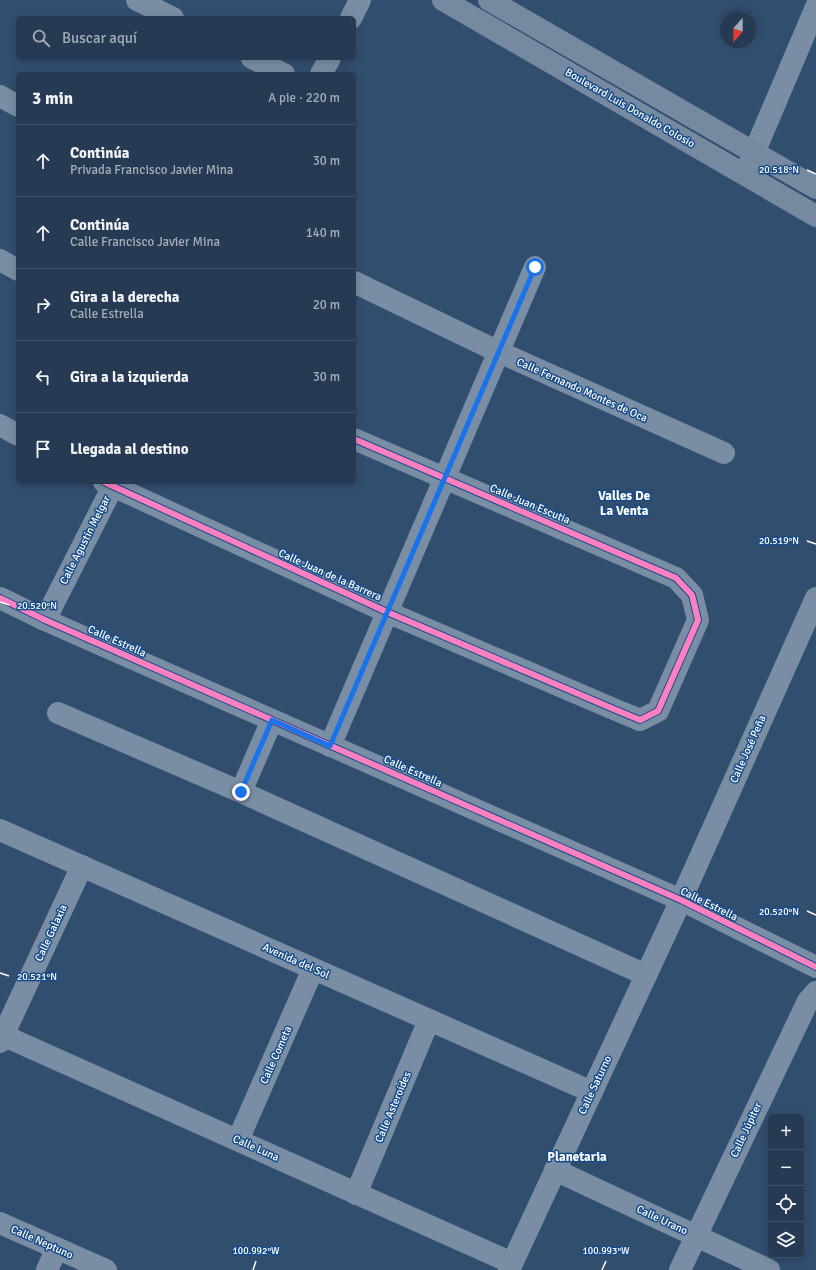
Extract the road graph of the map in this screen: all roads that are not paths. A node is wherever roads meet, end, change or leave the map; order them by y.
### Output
1 (137, 0) edge
2 (360, 0) edge
3 (443, 0) edge
4 (489, 0) edge
5 (816, 7) edge
6 (169, 16) edge
7 (352, 16) edge
8 (256, 60) edge
9 (329, 60) edge
10 (280, 72) edge
11 (322, 72) edge
12 (0, 96) edge
13 (16, 105) edge
14 (754, 152) junction
15 (745, 174) junction
16 (816, 188) edge
17 (816, 216) edge
18 (0, 260) edge
19 (535, 267) dead end
20 (16, 269) edge
21 (356, 283) edge
22 (498, 352) junction
23 (0, 425) edge
24 (16, 434) edge
25 (356, 440) edge
26 (724, 453) dead end
27 (444, 478) junction
28 (111, 484) edge
29 (692, 595) joint
30 (0, 598) edge
31 (816, 598) edge
32 (387, 612) junction
33 (45, 620) junction
34 (58, 713) dead end
35 (272, 720) junction
36 (330, 746) junction
37 (241, 792) junction
38 (0, 830) edge
39 (82, 866) junction
40 (680, 900) junction
41 (816, 967) edge
42 (313, 969) junction
43 (646, 975) junction
44 (816, 992) edge
45 (429, 1020) junction
46 (1, 1037) edge
47 (592, 1092) junction
48 (238, 1140) junction
49 (555, 1170) junction
50 (356, 1194) junction
51 (0, 1223) edge
52 (696, 1236) junction
53 (57, 1248) junction
54 (510, 1267) edge
55 (47, 1270) edge
56 (106, 1270) edge
57 (680, 1270) edge
58 (769, 1270) edge

1 - 6 street
2 - 7 street
3 - 15 main road, Boulevard Luis Donaldo Colosio
4 - 14 main road
5 - 14 street
8 - 10 street
9 - 11 street
12 - 13 street
14 - 15 street
14 - 16 main road
15 - 17 main road, Boulevard Luis Donaldo Colosio
18 - 20 street
19 - 22 street
21 - 22 street, Calle Fernando Montes de Oca
22 - 26 street, Calle Fernando Montes de Oca
22 - 27 street
23 - 24 street
25 - 27 street, Calle Juan Escutia
27 - 29 street, Calle Juan Escutia
27 - 32 street
28 - 32 street, Calle Juan de la Barrera
28 - 33 street, Calle Agustín Melgar
29 - 32 street, Calle Juan de la Barrera
30 - 33 street, Calle Estrella
31 - 40 street, Calle José Peña
32 - 36 street
33 - 35 street, Calle Estrella
34 - 37 street
35 - 36 street, Calle Estrella
35 - 37 street
36 - 40 street, Calle Estrella
37 - 43 street
38 - 39 street, Avenida del Sol
39 - 42 street, Avenida del Sol
39 - 46 street, Calle Galaxia
40 - 41 street, Calle Estrella
40 - 43 street, Calle Saturno
42 - 45 street, Avenida del Sol
42 - 48 street, Calle Cometa
43 - 47 street, Calle Saturno
44 - 52 street, Calle Júpiter
45 - 47 street, Avenida del Sol
45 - 50 street, Calle Asteroides
46 - 48 street, Calle Luna
47 - 49 street, Calle Saturno
48 - 50 street, Calle Luna
49 - 52 street, Calle Urano
49 - 54 street, Calle Saturno
50 - 54 street, Calle Luna
51 - 53 street, Calle Neptuno
52 - 57 street, Calle Júpiter
52 - 58 street, Calle Urano
53 - 55 street
53 - 56 street, Calle Neptuno

